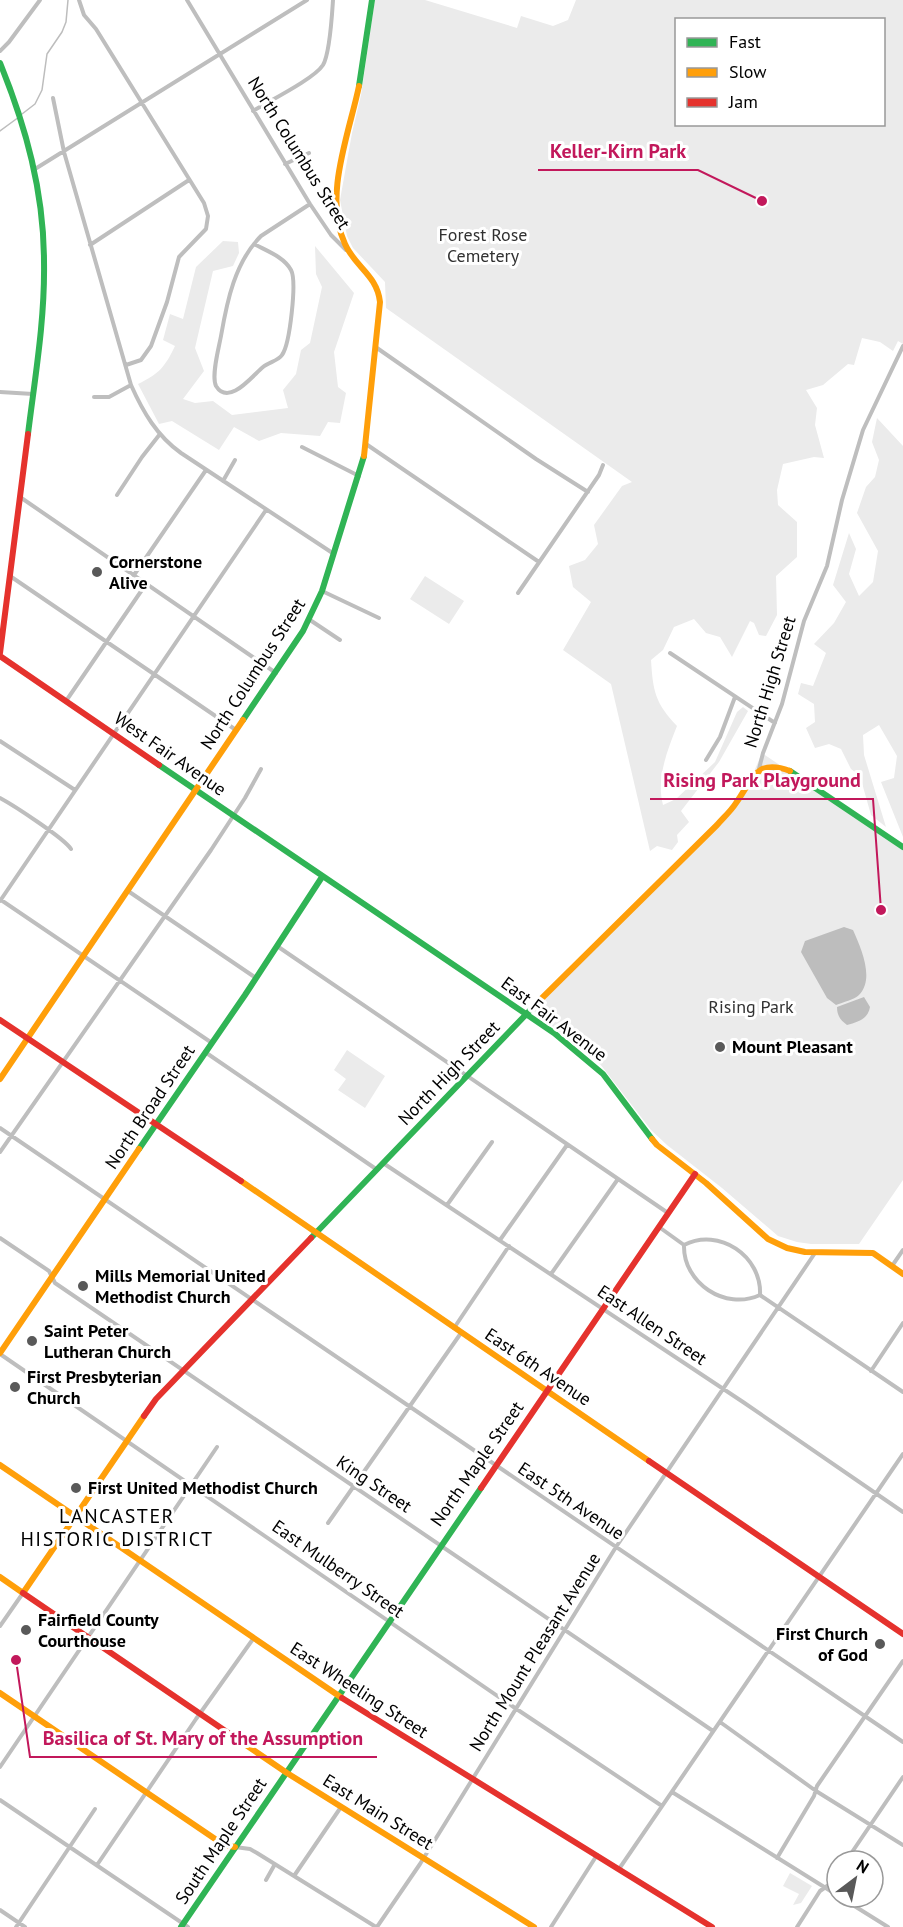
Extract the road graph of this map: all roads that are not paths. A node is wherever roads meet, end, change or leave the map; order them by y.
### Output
1 (40, 0) edge
2 (187, 0) edge
3 (307, 0) edge
4 (333, 0) edge
5 (372, 0) edge
6 (79, 1) edge
7 (0, 51) edge
8 (220, 54) junction
9 (0, 63) edge
10 (52, 98) dead end
11 (142, 104) junction
12 (253, 111) junction
13 (64, 152) junction
14 (309, 153) dead end
15 (285, 164) junction
16 (35, 169) junction
17 (189, 180) junction
18 (310, 204) junction
19 (254, 244) junction
20 (90, 245) junction
21 (349, 253) junction
22 (903, 346) edge
23 (377, 348) junction
24 (126, 365) junction
25 (131, 385) junction
26 (0, 392) edge
27 (33, 394) junction
28 (94, 397) dead end
29 (160, 434) junction
30 (366, 444) junction
31 (302, 447) dead end
32 (235, 459) dead end
33 (603, 465) dead end
34 (206, 470) junction
35 (359, 476) junction
36 (223, 481) junction
37 (588, 492) junction
38 (117, 495) dead end
39 (19, 497) junction
40 (266, 510) junction
41 (334, 554) junction
42 (539, 562) junction
43 (134, 575) junction
44 (10, 576) junction
45 (146, 584) junction
46 (322, 591) junction
47 (518, 593) dead end
48 (194, 616) junction
49 (379, 618) dead end
50 (310, 620) junction
51 (340, 640) dead end
52 (106, 642) junction
53 (670, 653) dead end
54 (0, 654) edge
55 (276, 673) junction
56 (154, 674) junction
57 (735, 698) junction
58 (66, 701) junction
59 (775, 723) junction
60 (236, 731) junction
61 (113, 733) junction
62 (0, 741) edge
63 (706, 760) dead end
64 (261, 769) dead end
65 (759, 770) junction
66 (75, 790) junction
67 (196, 791) junction
68 (0, 798) edge
69 (233, 817) junction
70 (48, 830) junction
71 (903, 847) edge
72 (70, 849) dead end
73 (322, 877) junction
74 (128, 891) junction
75 (0, 900) edge
76 (165, 916) junction
77 (277, 946) junction
78 (84, 956) junction
79 (256, 978) junction
80 (120, 980) junction
81 (527, 1014) junction
82 (0, 1020) edge
83 (28, 1039) junction
84 (212, 1043) junction
85 (205, 1052) junction
86 (62, 1062) junction
87 (467, 1076) junction
88 (0, 1079) edge
89 (156, 1126) junction
90 (0, 1128) edge
91 (11, 1136) junction
92 (492, 1142) dead end
93 (567, 1144) junction
94 (0, 1152) edge
95 (383, 1163) junction
96 (376, 1170) junction
97 (694, 1174) junction
98 (618, 1179) junction
99 (105, 1199) junction
100 (447, 1205) junction
101 (668, 1213) junction
102 (659, 1227) junction
103 (316, 1232) junction
104 (0, 1238) edge
105 (500, 1240) junction
106 (684, 1245) junction
107 (509, 1246) junction
108 (903, 1250) edge
109 (815, 1253) junction
110 (892, 1266) junction
111 (551, 1274) junction
112 (903, 1274) edge
113 (52, 1277) junction
114 (760, 1295) junction
115 (252, 1299) junction
116 (778, 1307) junction
117 (603, 1308) junction
118 (903, 1323) edge
119 (454, 1328) junction
120 (461, 1333) junction
121 (0, 1353) edge
122 (184, 1370) junction
123 (871, 1371) junction
124 (723, 1388) junction
125 (547, 1390) junction
126 (903, 1392) edge
127 (409, 1407) junction
128 (127, 1441) junction
129 (217, 1447) dead end
130 (903, 1454) edge
131 (0, 1464) edge
132 (496, 1466) junction
133 (666, 1471) junction
134 (191, 1485) junction
135 (354, 1486) junction
136 (876, 1494) junction
137 (903, 1512) edge
138 (75, 1516) junction
139 (328, 1523) dead end
140 (440, 1545) junction
141 (616, 1547) junction
142 (140, 1560) junction
143 (820, 1576) junction
144 (0, 1577) edge
145 (23, 1593) junction
146 (389, 1620) junction
147 (0, 1626) edge
148 (565, 1629) junction
149 (903, 1634) edge
150 (88, 1637) junction
151 (253, 1639) junction
152 (768, 1650) junction
153 (903, 1661) edge
154 (0, 1693) edge
155 (339, 1696) junction
156 (515, 1708) junction
157 (200, 1714) junction
158 (34, 1716) junction
159 (865, 1716) junction
160 (720, 1722) junction
161 (713, 1731) junction
162 (903, 1742) edge
163 (0, 1767) edge
164 (287, 1773) junction
165 (903, 1777) edge
166 (472, 1780) junction
167 (816, 1791) junction
168 (147, 1792) junction
169 (672, 1792) junction
170 (0, 1800) edge
171 (662, 1806) junction
172 (341, 1807) junction
173 (95, 1809) dead end
174 (871, 1824) junction
175 (903, 1845) edge
176 (69, 1847) junction
177 (235, 1847) junction
178 (854, 1849) edge
179 (597, 1855) junction
180 (424, 1858) junction
181 (777, 1858) junction
182 (275, 1864) junction
183 (97, 1865) junction
184 (619, 1869) junction
185 (294, 1876) junction
186 (266, 1880) dead end
187 (825, 1888) joint
188 (859, 1909) edge
189 (0, 1910) edge
190 (17, 1925) edge
191 (184, 1926) edge
192 (797, 1926) edge
193 (25, 1927) edge
194 (377, 1927) edge
195 (534, 1927) edge
196 (552, 1927) edge
197 (711, 1927) edge
198 (888, 1927) edge

1 - 7 street
2 - 8 street, North Columbus Street
3 - 8 street
4 - 12 street
5 - 21 main road
6 - 11 street
8 - 11 street
8 - 12 street, North Columbus Street
9 - 16 main road
10 - 13 street
11 - 13 street
11 - 17 street
12 - 15 street, North Columbus Street
13 - 16 street
13 - 20 street
14 - 15 street
15 - 18 street, North Columbus Street
16 - 27 main road
17 - 20 street
17 - 24 street
18 - 19 street
18 - 21 street, North Columbus Street
19 - 19 street
20 - 24 street
21 - 23 main road, North Columbus Street
22 - 59 street, North High Street
23 - 30 main road, North Columbus Street
23 - 37 street
24 - 25 street
25 - 28 street
25 - 29 street
26 - 27 street
27 - 39 main road
29 - 34 street
29 - 38 street
30 - 35 main road, North Columbus Street
30 - 42 street
31 - 35 street
32 - 36 street
33 - 37 street
34 - 36 street
34 - 43 street
35 - 41 main road, North Columbus Street
36 - 40 street
37 - 42 street
39 - 43 street
39 - 44 main road
40 - 41 street
40 - 48 street
41 - 46 main road, North Columbus Street
42 - 47 street
43 - 45 street
44 - 52 street
44 - 54 main road
45 - 48 street
45 - 52 street
46 - 49 street
46 - 50 main road, North Columbus Street
48 - 55 street
48 - 56 street
50 - 51 street
50 - 55 main road, North Columbus Street
52 - 56 street
52 - 58 street
53 - 57 street
54 - 58 main road, West Fair Avenue
55 - 60 main road, North Columbus Street
56 - 60 street
56 - 61 street
57 - 59 street
57 - 63 street
58 - 61 main road, West Fair Avenue
59 - 65 street, North High Street
60 - 67 main road, North Columbus Street
61 - 66 street
61 - 67 main road, West Fair Avenue
62 - 66 street
64 - 69 street
65 - 71 main road
65 - 81 main road, North High Street
66 - 70 street
67 - 69 main road, West Fair Avenue
67 - 74 main road, North Columbus Street
68 - 70 street
69 - 73 main road, West Fair Avenue
69 - 76 street
70 - 72 street
70 - 75 street
73 - 77 main road, North Broad Street
73 - 81 main road, East Fair Avenue
74 - 76 street
74 - 78 main road, North Columbus Street
75 - 78 street
76 - 79 street
76 - 80 street
77 - 79 main road, North Broad Street
77 - 87 street
78 - 80 street
78 - 83 main road, North Columbus Street
79 - 84 main road, North Broad Street
80 - 84 street
80 - 86 street
81 - 87 main road, North High Street
81 - 97 main road, East Fair Avenue
82 - 83 main road, East 6th Avenue
83 - 86 main road, East 6th Avenue
83 - 88 main road, North Columbus Street
84 - 85 main road, North Broad Street
85 - 89 main road, North Broad Street
85 - 96 street
86 - 89 main road, East 6th Avenue
86 - 91 street
87 - 93 street
87 - 95 main road, North High Street
89 - 99 main road, North Broad Street
89 - 103 main road, East 6th Avenue
90 - 91 street, East 5th Avenue
91 - 94 street
91 - 99 street, East 5th Avenue
92 - 100 street
93 - 98 street
93 - 105 street
95 - 96 main road, North High Street
95 - 100 street, East Allen Street
96 - 103 main road, North High Street
97 - 101 main road, North Maple Street
97 - 109 main road, East Fair Avenue
98 - 101 street
98 - 111 street
99 - 113 main road, North Broad Street
99 - 115 street, East 5th Avenue
100 - 105 street, East Allen Street
101 - 102 main road, North Maple Street
102 - 106 street
102 - 117 main road, North Maple Street
103 - 115 main road, North High Street
103 - 119 main road, East 6th Avenue
104 - 113 street, King Street
105 - 107 street, East Allen Street
106 - 114 street
106 - 114 street
107 - 111 street, East Allen Street
107 - 119 street
108 - 110 street
109 - 110 main road, East Fair Avenue
109 - 116 street, North Mount Pleasant Avenue
110 - 112 main road, East Fair Avenue
111 - 117 street, East Allen Street
113 - 121 main road, North Broad Street
113 - 122 street, King Street
114 - 116 street
115 - 122 main road, North High Street
115 - 127 street, East 5th Avenue
116 - 123 street
116 - 124 street, North Mount Pleasant Avenue
117 - 124 street, East Allen Street
117 - 125 main road, North Maple Street
118 - 123 street
119 - 120 main road, East 6th Avenue
120 - 125 main road, East 6th Avenue
120 - 127 street
121 - 128 street, East Mulberry Street
122 - 128 main road, North High Street
122 - 135 street, King Street
123 - 126 street
124 - 133 street, North Mount Pleasant Avenue
124 - 136 street, East Allen Street
125 - 132 main road, North Maple Street
125 - 133 main road, East 6th Avenue
127 - 132 street, East 5th Avenue
127 - 135 street
128 - 134 street, East Mulberry Street
128 - 138 main road, North High Street
129 - 134 street
130 - 136 street
131 - 138 main road, East Wheeling Street
132 - 140 main road, North Maple Street
132 - 141 street, East 5th Avenue
133 - 141 street, North Mount Pleasant Avenue
133 - 143 main road, East 6th Avenue
134 - 142 street
134 - 146 street, East Mulberry Street
135 - 139 street
135 - 140 street, King Street
136 - 137 street, East Allen Street
136 - 143 street
138 - 142 main road, East Wheeling Street
138 - 145 main road, North High Street
140 - 146 main road, North Maple Street
140 - 148 street, King Street
141 - 148 street, North Mount Pleasant Avenue
141 - 152 street, East 5th Avenue
142 - 150 street
142 - 151 main road, East Wheeling Street
143 - 149 main road, East 6th Avenue
143 - 152 street
144 - 145 main road, East Main Street
145 - 147 street
145 - 150 main road, East Main Street
146 - 155 main road, North Maple Street
146 - 156 street, East Mulberry Street
148 - 156 street, North Mount Pleasant Avenue
148 - 161 street, King Street
150 - 157 main road, East Main Street
150 - 158 street
151 - 155 main road, East Wheeling Street
151 - 157 street
152 - 159 street, East 5th Avenue
152 - 160 street
153 - 159 street
154 - 158 main road
155 - 164 main road, North Maple Street
155 - 166 main road, East Wheeling Street
156 - 166 street, North Mount Pleasant Avenue
156 - 171 street, East Mulberry Street
157 - 164 main road, East Main Street
157 - 168 street
158 - 163 street
158 - 168 main road
159 - 162 street, East 5th Avenue
159 - 167 street
160 - 161 street
160 - 167 street
161 - 169 street
164 - 172 main road, East Main Street
164 - 177 main road, South Maple Street
165 - 174 street
166 - 179 main road, East Wheeling Street
166 - 180 street, North Mount Pleasant Avenue
167 - 174 street
167 - 181 street
168 - 177 main road
168 - 183 street
169 - 171 street
169 - 181 street
170 - 176 street
171 - 184 street
172 - 180 main road, East Main Street
172 - 185 street
173 - 176 street
174 - 175 street
174 - 178 street
176 - 183 street
176 - 190 street
177 - 182 street
177 - 191 main road, South Maple Street
179 - 184 main road, East Wheeling Street
179 - 196 street
180 - 194 street, North Mount Pleasant Avenue
180 - 195 main road, East Main Street
181 - 187 street
182 - 185 street
182 - 186 street
183 - 191 street
184 - 197 main road, East Wheeling Street
185 - 194 street
187 - 192 street
188 - 198 street
189 - 190 street
190 - 193 street

